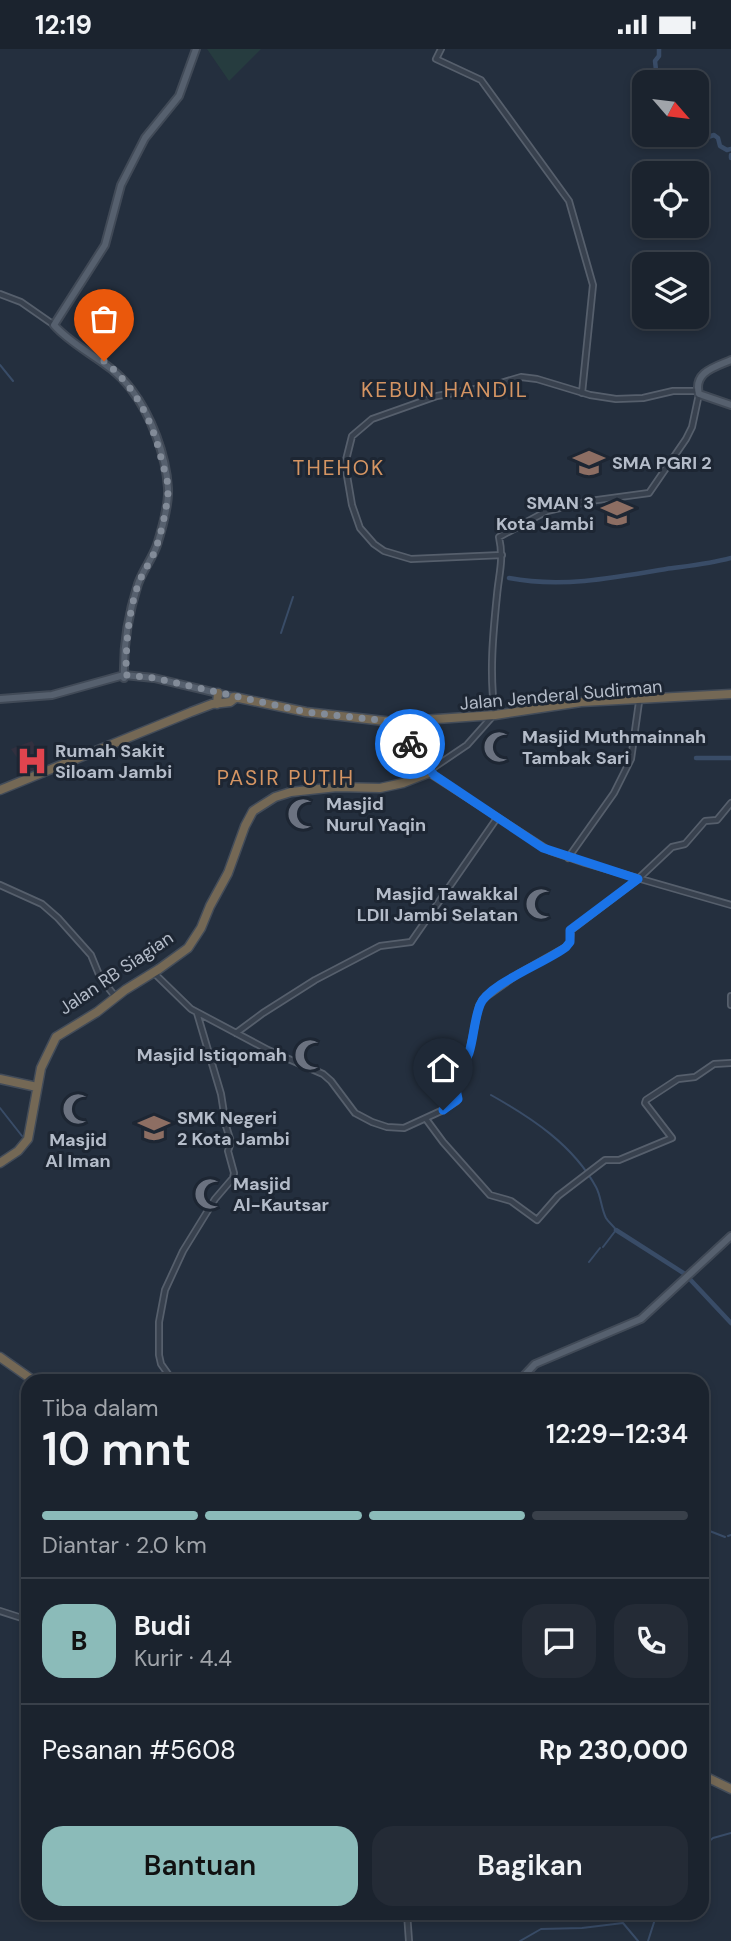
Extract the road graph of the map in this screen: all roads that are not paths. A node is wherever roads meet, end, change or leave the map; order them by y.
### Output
1 (196, 49) edge
2 (442, 49) edge
3 (0, 294) edge
4 (54, 325) junction
5 (731, 360) edge
6 (582, 393) junction
7 (699, 393) junction
8 (731, 404) edge
9 (502, 555) junction
10 (123, 677) junction
11 (728, 696) edge
12 (0, 699) edge
13 (217, 699) junction
14 (667, 699) junction
15 (639, 702) junction
16 (533, 711) junction
17 (493, 716) junction
18 (395, 723) junction
19 (430, 772) junction
20 (0, 792) edge
21 (731, 803) edge
22 (497, 818) junction
23 (568, 858) junction
24 (638, 879) junction
25 (0, 885) edge
26 (213, 899) junction
27 (731, 905) edge
28 (153, 972) junction
29 (114, 995) junction
30 (731, 996) edge
31 (731, 1005) edge
32 (197, 1012) junction
33 (236, 1033) junction
34 (731, 1063) edge
35 (41, 1064) junction
36 (0, 1080) edge
37 (35, 1088) junction
38 (426, 1119) junction
39 (0, 1161) edge
40 (731, 1237) edge
41 (0, 1357) edge
42 (24, 1374) edge
43 (168, 1374) edge
44 (526, 1374) edge
45 (0, 1611) edge
46 (21, 1618) edge
47 (709, 1779) edge
48 (731, 1789) edge
49 (408, 1920) edge
50 (409, 1941) edge

1 - 4 main road
2 - 6 street
3 - 4 street
4 - 10 main road
5 - 7 main road
6 - 7 street
6 - 9 street
7 - 8 main road
7 - 9 street
9 - 17 street
10 - 12 main road
10 - 13 main road
11 - 14 highway, Jalan Jenderal Sudirman
13 - 18 highway, Jalan Jenderal Sudirman
13 - 20 highway
14 - 15 highway, Jalan Jenderal Sudirman
14 - 16 highway, Jalan Jenderal Sudirman
15 - 16 highway, Jalan Jenderal Sudirman
15 - 23 street
16 - 17 highway, Jalan Jenderal Sudirman
17 - 18 highway, Jalan Jenderal Sudirman
17 - 19 street
18 - 19 highway
19 - 22 street
19 - 26 highway, Jalan RB Siagian
21 - 24 street
22 - 23 street
22 - 33 street
23 - 24 street
24 - 27 street
24 - 38 street
25 - 29 street
26 - 28 highway, Jalan RB Siagian
26 - 29 highway, Jalan RB Siagian
28 - 32 street
28 - 35 highway, Jalan RB Siagian
29 - 35 highway, Jalan RB Siagian
30 - 31 street
32 - 33 street
32 - 43 street
33 - 38 street
34 - 38 street
35 - 37 highway
36 - 37 highway
37 - 39 highway
40 - 44 main road
41 - 42 highway
45 - 46 street
47 - 48 highway
49 - 50 street

